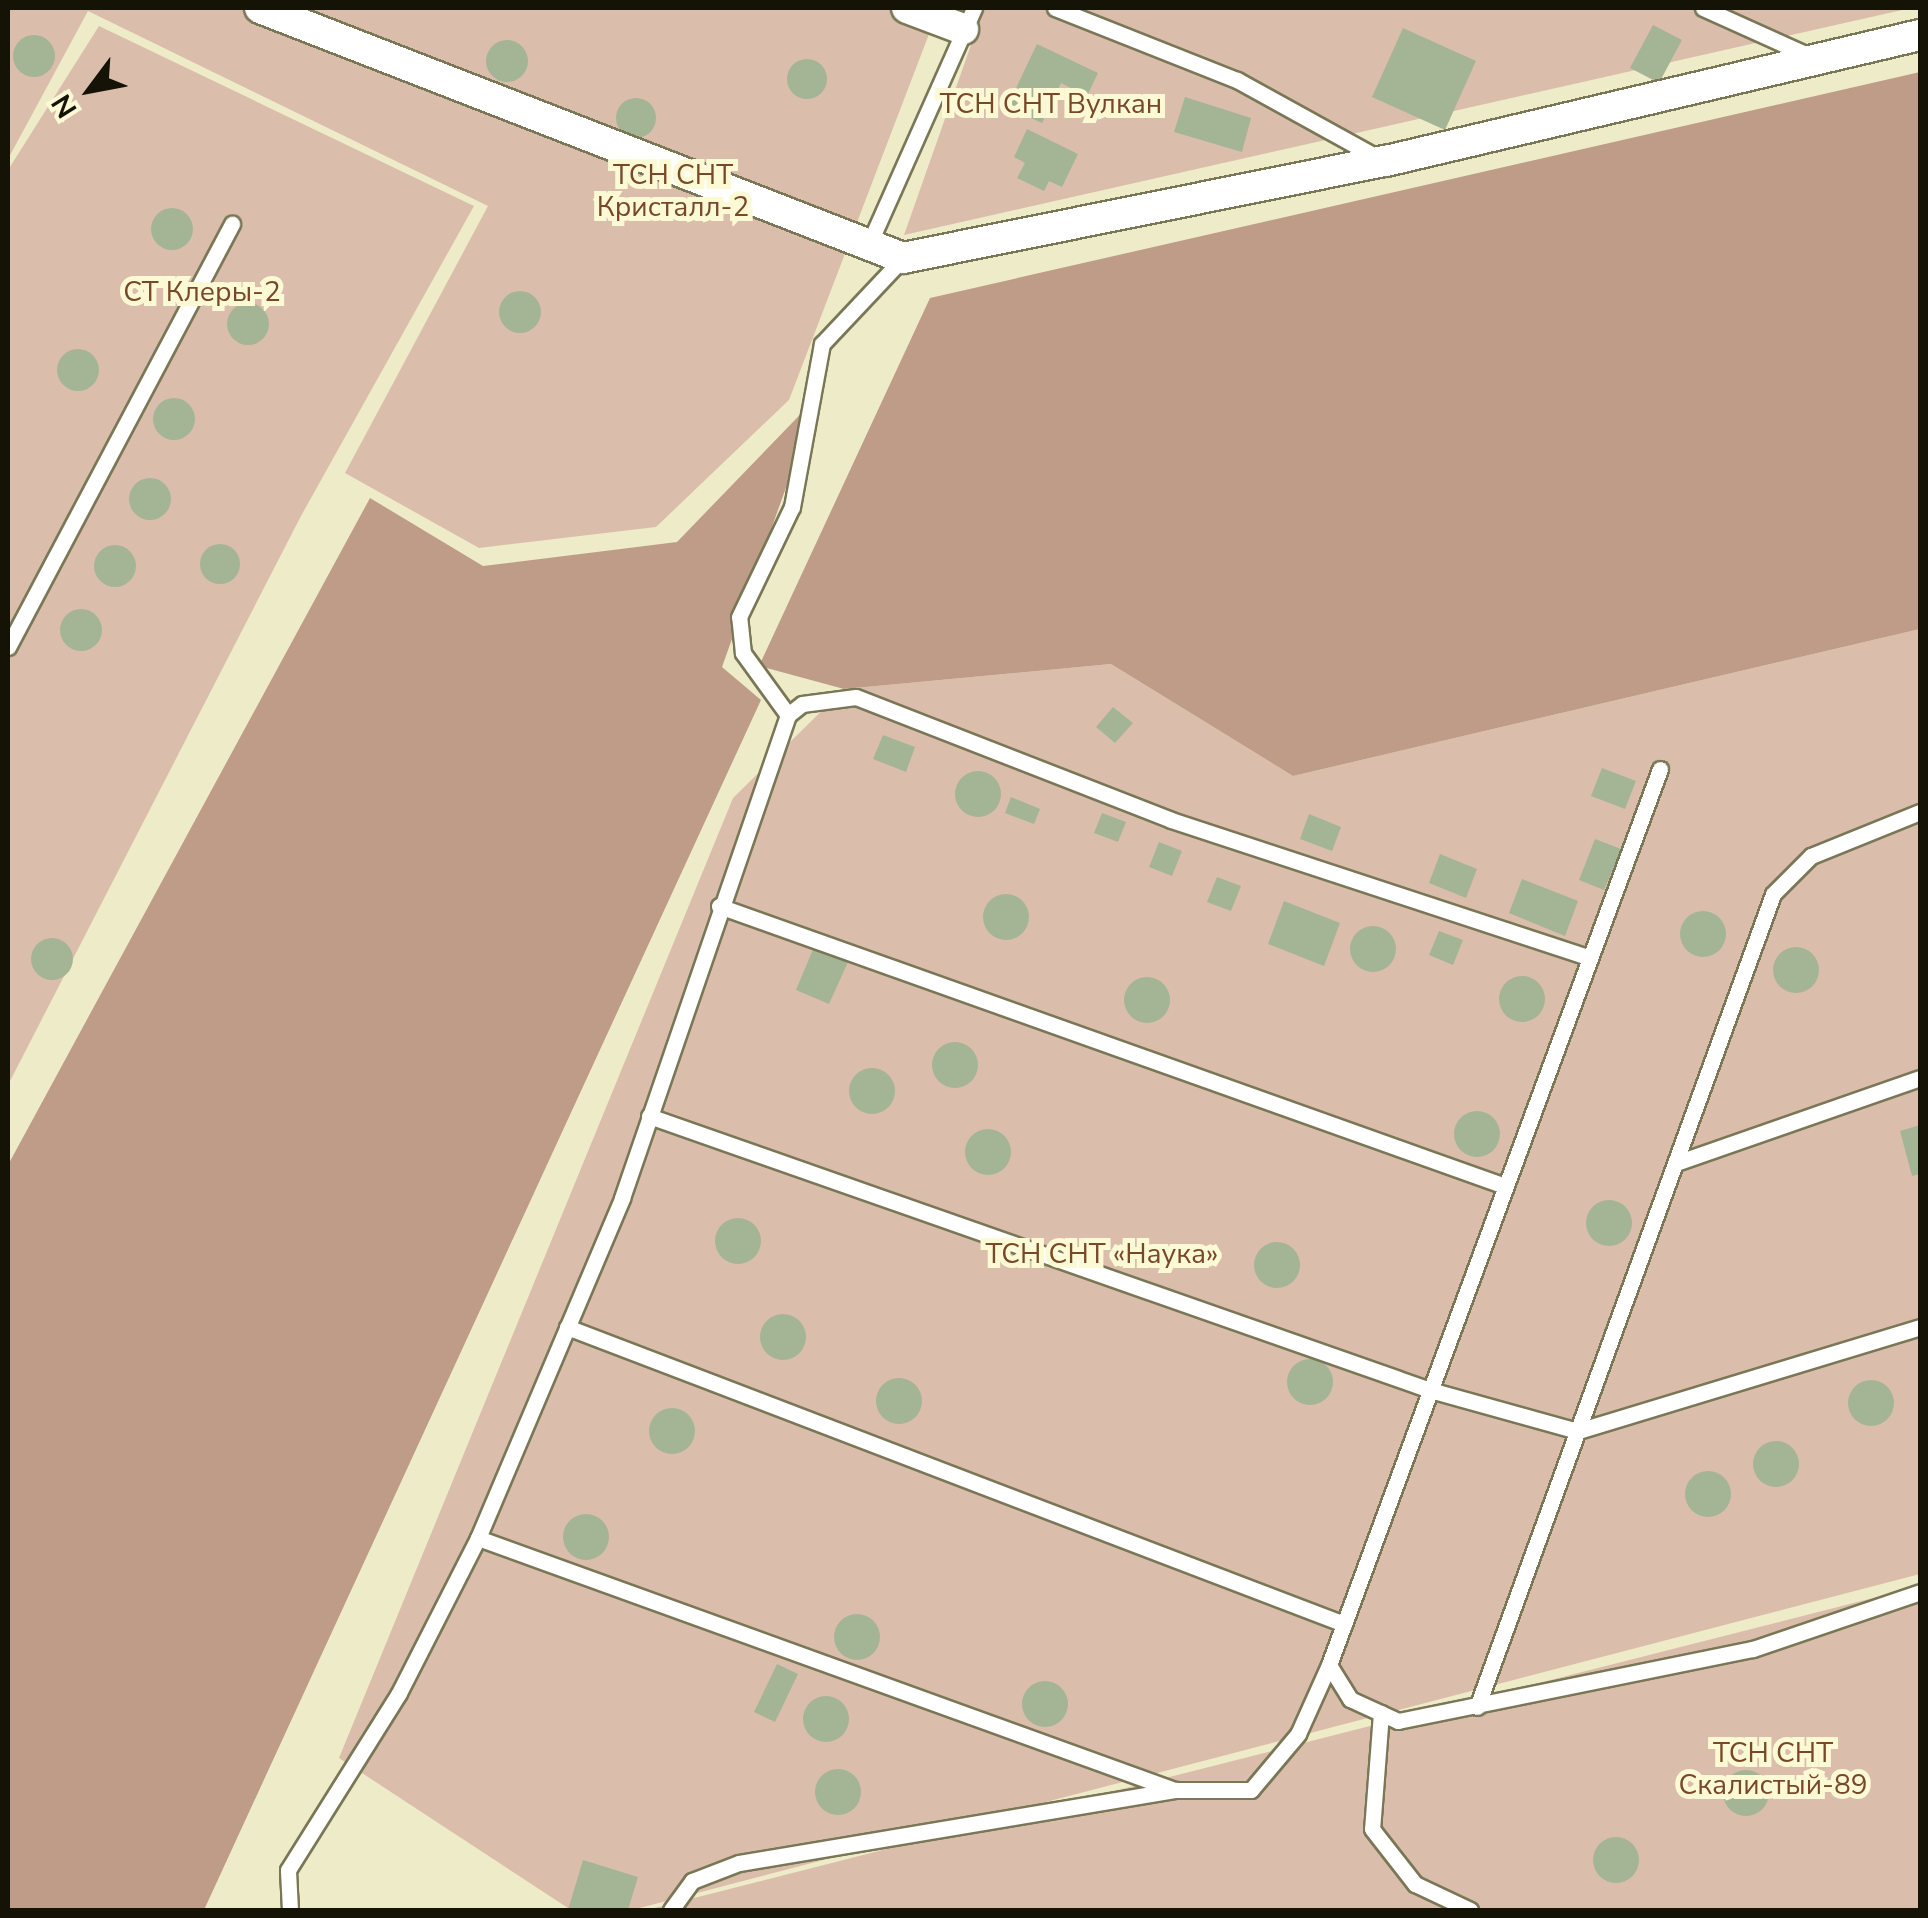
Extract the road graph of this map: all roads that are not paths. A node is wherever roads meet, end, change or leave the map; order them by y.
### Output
1 (260, 8) edge
2 (907, 8) edge
3 (1055, 8) edge
4 (1703, 8) edge
5 (969, 18) edge
6 (1920, 36) edge
7 (1818, 60) junction
8 (1386, 162) junction
9 (232, 224) dead end
10 (869, 244) junction
11 (903, 258) junction
12 (8, 647) edge
13 (788, 715) junction
14 (1660, 769) dead end
15 (1920, 812) edge
16 (719, 906) junction
17 (1590, 958) junction
18 (1920, 1078) edge
19 (649, 1116) junction
20 (1676, 1163) junction
21 (1506, 1186) junction
22 (567, 1327) junction
23 (1920, 1327) edge
24 (1430, 1390) junction
25 (1578, 1431) junction
26 (478, 1538) junction
27 (1920, 1592) edge
28 (1344, 1624) junction
29 (1328, 1665) junction
30 (1477, 1707) junction
31 (1380, 1713) junction
32 (1176, 1790) junction
33 (290, 1910) edge
34 (670, 1910) edge
35 (1470, 1910) edge

1 - 10 street
2 - 5 street
3 - 8 lane
4 - 7 lane
5 - 10 lane
6 - 7 street
7 - 8 street
8 - 11 street
9 - 12 lane
10 - 11 street
11 - 13 lane
13 - 16 lane
13 - 17 lane
14 - 17 lane
15 - 20 lane
16 - 19 lane
16 - 21 lane
17 - 21 lane
18 - 20 lane
19 - 22 lane
19 - 24 lane
20 - 25 lane
21 - 24 lane
22 - 26 lane
22 - 28 lane
23 - 25 lane
24 - 25 lane
24 - 28 lane
25 - 30 lane
26 - 32 lane
26 - 33 lane
27 - 30 lane
28 - 29 lane
29 - 31 lane
29 - 32 lane
30 - 31 lane
31 - 35 lane
32 - 34 lane

